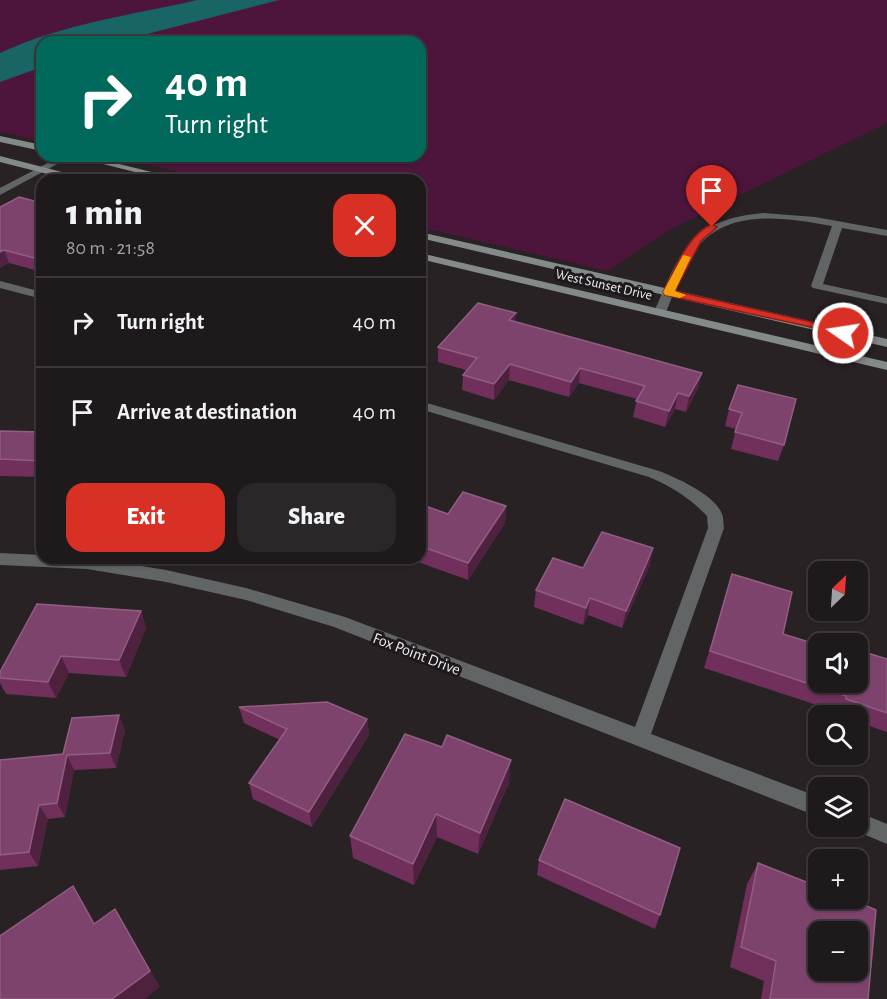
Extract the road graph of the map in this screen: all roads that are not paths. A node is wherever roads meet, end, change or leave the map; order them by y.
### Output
1 (0, 139) edge
2 (36, 147) edge
3 (0, 159) edge
4 (57, 162) edge
5 (101, 162) edge
6 (42, 170) junction
7 (58, 174) edge
8 (153, 174) edge
9 (0, 192) edge
10 (838, 224) junction
11 (887, 233) edge
12 (426, 236) edge
13 (426, 257) edge
14 (0, 284) edge
15 (669, 292) junction
16 (36, 294) edge
17 (887, 301) edge
18 (660, 312) junction
19 (887, 343) edge
20 (887, 366) edge
21 (426, 407) edge
22 (0, 559) edge
23 (36, 561) edge
24 (93, 564) edge
25 (640, 739) junction
26 (808, 803) edge
27 (868, 826) edge
28 (887, 834) edge

1 - 2 main road
3 - 6 main road
4 - 6 street
5 - 8 main road
6 - 7 main road
6 - 9 street
10 - 11 street
10 - 15 street
10 - 17 street
12 - 15 main road, West Sunset Drive
13 - 18 main road, West Sunset Drive
14 - 16 street
15 - 18 street
15 - 19 main road, West Sunset Drive
18 - 20 main road, West Sunset Drive
21 - 25 street
22 - 23 street, Fox Point Drive
24 - 25 street, Fox Point Drive
25 - 26 street, Fox Point Drive
27 - 28 street

